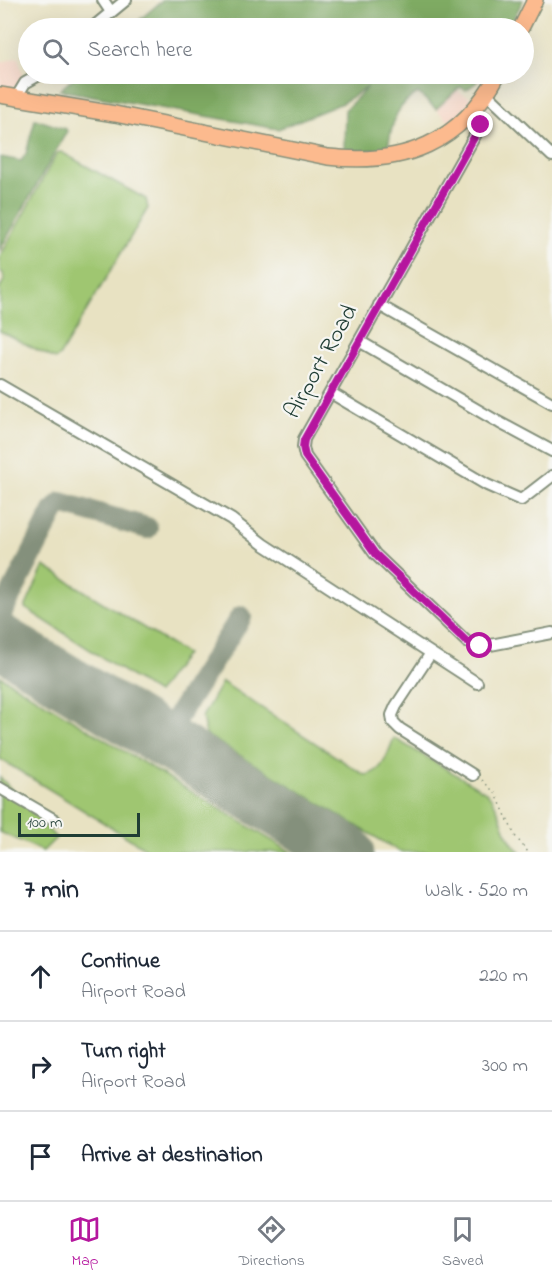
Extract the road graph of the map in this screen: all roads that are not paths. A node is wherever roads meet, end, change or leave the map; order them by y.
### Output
1 (103, 0) edge
2 (126, 0) edge
3 (535, 0) edge
4 (111, 12) junction
5 (104, 18) edge
6 (526, 18) edge
7 (24, 84) edge
8 (492, 84) edge
9 (487, 94) junction
10 (0, 95) edge
11 (16, 98) junction
12 (481, 125) dead end
13 (552, 156) edge
14 (379, 305) junction
15 (359, 341) junction
16 (0, 386) edge
17 (331, 393) junction
18 (552, 404) edge
19 (552, 451) edge
20 (552, 476) edge
21 (552, 633) edge
22 (431, 653) junction
23 (477, 683) dead end
24 (473, 775) road end
25 (0, 788) edge
26 (55, 819) dead end

1 - 4 street
2 - 4 street
3 - 6 highway
4 - 5 street
7 - 11 street
8 - 9 highway
9 - 11 highway
9 - 13 street
10 - 11 highway
12 - 14 street, Airport Road
14 - 15 street, Airport Road
14 - 18 street
15 - 17 street, Airport Road
15 - 19 street
16 - 22 street
17 - 20 street
17 - 21 street, Airport Road
22 - 23 street
22 - 24 street
25 - 26 street

